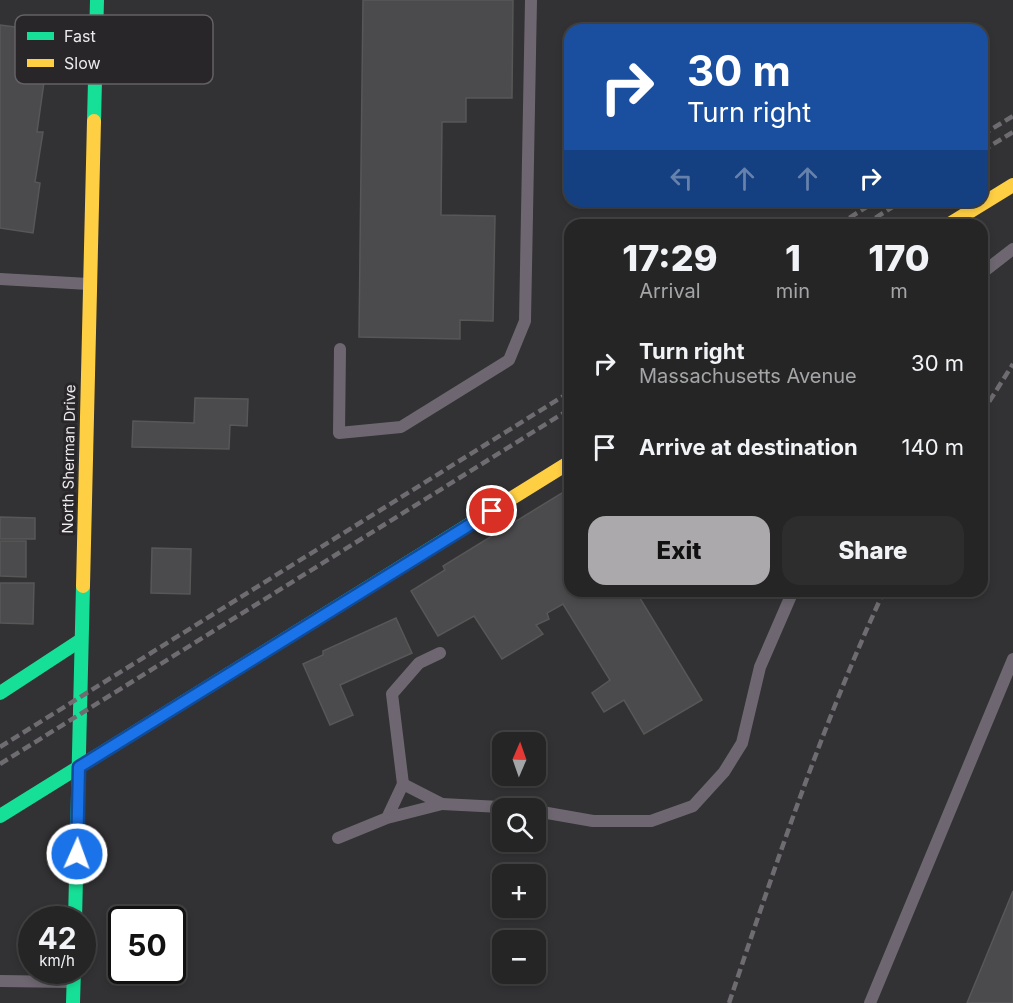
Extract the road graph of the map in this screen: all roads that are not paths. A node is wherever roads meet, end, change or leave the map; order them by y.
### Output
1 (97, 0) edge
2 (531, 0) edge
3 (97, 15) edge
4 (95, 84) edge
5 (1013, 185) edge
6 (988, 200) edge
7 (977, 207) edge
8 (958, 219) edge
9 (1013, 249) edge
10 (988, 268) edge
11 (0, 279) edge
12 (90, 284) junction
13 (340, 348) dead end
14 (564, 466) edge
15 (790, 597) edge
16 (81, 640) junction
17 (440, 653) dead end
18 (1013, 658) edge
19 (0, 693) edge
20 (79, 767) junction
21 (403, 784) junction
22 (442, 804) junction
23 (492, 807) edge
24 (546, 813) edge
25 (0, 816) edge
26 (387, 818) junction
27 (338, 838) dead end
28 (75, 906) edge
29 (18, 980) edge
30 (0, 981) edge
31 (74, 984) edge
32 (73, 1003) edge
33 (870, 1003) edge

1 - 3 main road, North Sherman Drive
2 - 13 lane
4 - 12 main road, North Sherman Drive
5 - 6 main road
7 - 8 main road
9 - 10 lane
11 - 12 lane
12 - 16 main road, North Sherman Drive
14 - 20 main road
15 - 24 lane
16 - 19 main road
16 - 20 main road, North Sherman Drive
17 - 21 lane
18 - 33 lane
20 - 25 main road
20 - 28 main road, North Sherman Drive
21 - 22 lane
21 - 26 lane
22 - 23 lane
22 - 26 lane
26 - 27 lane
29 - 30 lane
31 - 32 main road

